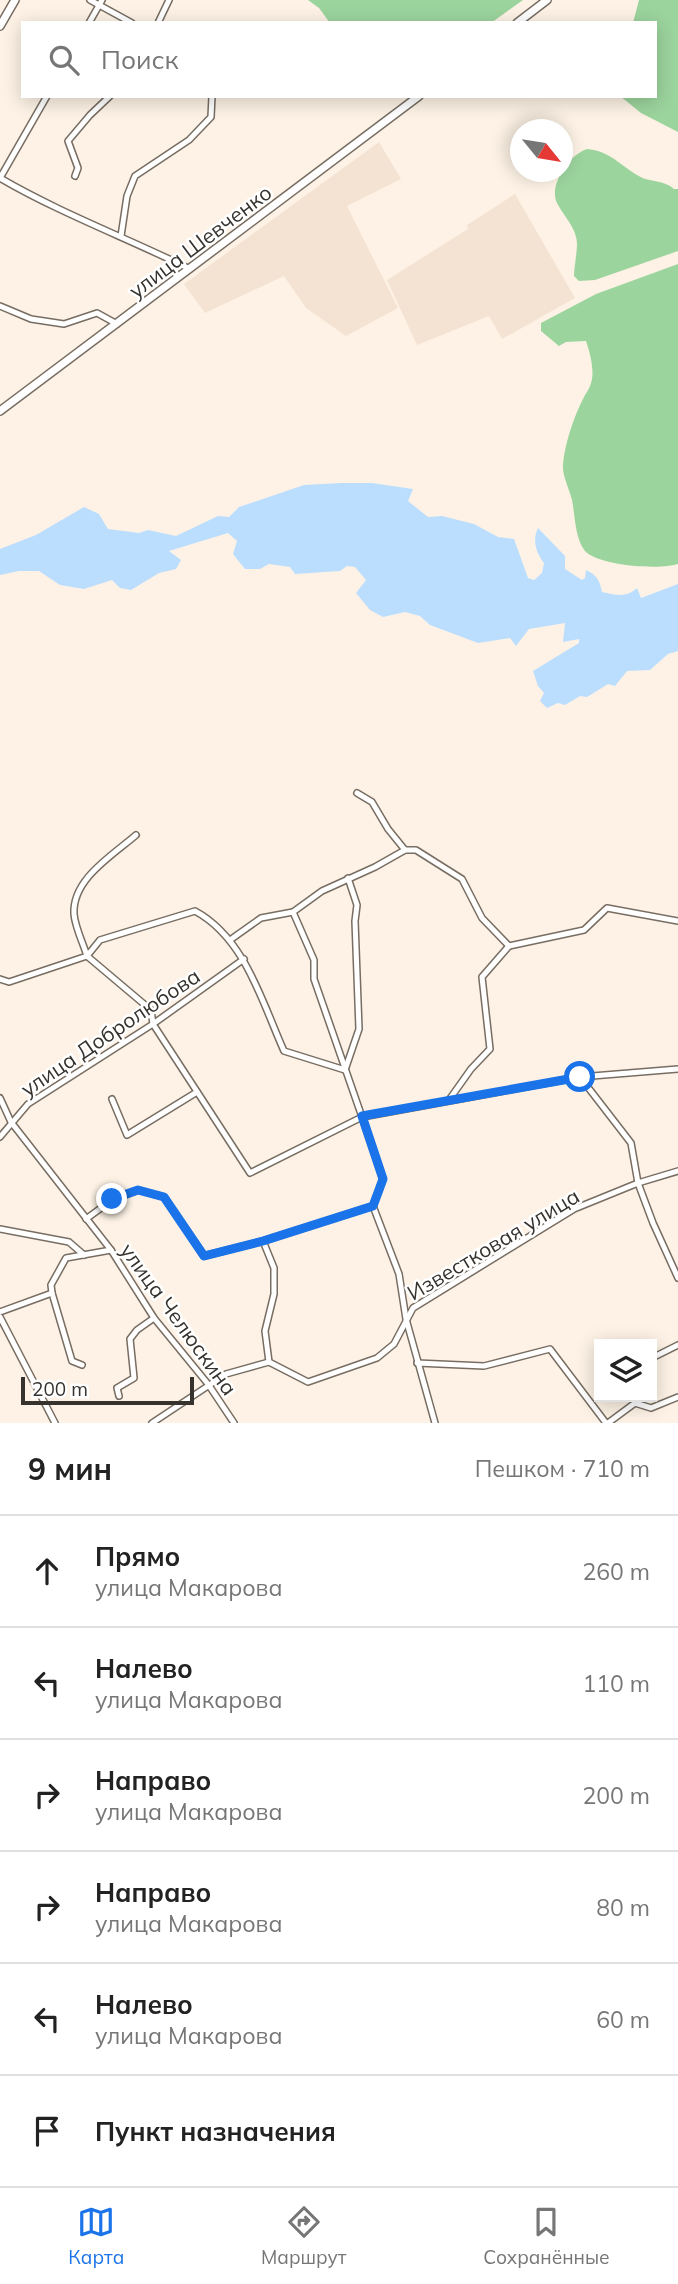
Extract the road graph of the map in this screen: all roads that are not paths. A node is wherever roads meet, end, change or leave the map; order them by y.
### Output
1 (15, 0) edge
2 (90, 0) edge
3 (169, 0) edge
4 (547, 0) edge
5 (101, 3) edge
6 (90, 21) edge
7 (129, 21) edge
8 (159, 21) edge
9 (520, 21) edge
10 (0, 24) edge
11 (46, 98) edge
12 (108, 98) edge
13 (212, 98) edge
14 (416, 98) edge
15 (75, 176) dead end
16 (0, 178) edge
17 (121, 236) junction
18 (191, 269) junction
19 (0, 306) edge
20 (117, 324) junction
21 (0, 411) edge
22 (357, 793) dead end
23 (136, 835) dead end
24 (405, 850) junction
25 (348, 878) junction
26 (293, 912) junction
27 (678, 921) edge
28 (230, 940) junction
29 (509, 946) junction
30 (87, 956) junction
31 (244, 959) junction
32 (0, 979) edge
33 (153, 1024) junction
34 (678, 1069) edge
35 (345, 1070) junction
36 (580, 1077) junction
37 (197, 1092) junction
38 (0, 1098) edge
39 (112, 1099) dead end
40 (449, 1100) junction
41 (362, 1116) junction
42 (11, 1122) junction
43 (0, 1137) edge
44 (678, 1171) edge
45 (638, 1183) junction
46 (373, 1206) junction
47 (86, 1219) junction
48 (0, 1229) edge
49 (263, 1241) junction
50 (111, 1250) junction
51 (84, 1255) junction
52 (678, 1278) edge
53 (52, 1293) junction
54 (0, 1314) edge
55 (154, 1318) junction
56 (406, 1319) junction
57 (678, 1345) edge
58 (657, 1356) edge
59 (269, 1362) junction
60 (417, 1363) junction
61 (82, 1365) dead end
62 (208, 1384) junction
63 (119, 1396) dead end
64 (678, 1397) edge
65 (632, 1402) edge
66 (638, 1402) edge
67 (55, 1423) edge
68 (152, 1423) edge
69 (234, 1423) edge
70 (435, 1423) edge
71 (607, 1423) edge

1 - 10 street
2 - 5 street
3 - 8 street
4 - 9 street
5 - 6 street
5 - 7 street
11 - 16 street
12 - 15 street
13 - 17 street
14 - 18 street, улица Шевченко
16 - 17 street
17 - 18 street
18 - 20 street, улица Шевченко
19 - 20 street
20 - 21 street, улица Шевченко
22 - 24 street
23 - 30 street
24 - 25 street
24 - 29 street
25 - 26 street
25 - 35 street
26 - 28 street
26 - 35 street
27 - 29 street
28 - 30 street
28 - 31 street
29 - 40 street
30 - 32 street
30 - 33 street
31 - 33 street, улица Добролюбова
31 - 35 street
33 - 37 street
33 - 42 street, улица Добролюбова
34 - 36 street
35 - 41 street
36 - 40 street
36 - 45 street
37 - 39 street
37 - 41 street
38 - 42 street, улица Челюскина
40 - 41 street
41 - 46 street
42 - 43 street, улица Добролюбова
42 - 47 street, улица Челюскина
44 - 45 street, Известковая улица
45 - 52 street
45 - 56 street, Известковая улица
46 - 49 street
46 - 56 street
47 - 49 street
47 - 50 street, улица Челюскина
48 - 51 street
49 - 59 street
50 - 51 street
50 - 55 street, улица Челюскина
51 - 53 street
53 - 54 street
53 - 61 street
54 - 67 street
55 - 62 street, улица Челюскина
55 - 63 street
56 - 59 street, Известковая улица
56 - 60 street
57 - 58 street
59 - 62 street
60 - 70 street
60 - 71 street
62 - 68 street
62 - 69 street, улица Челюскина
64 - 66 street
65 - 71 street

